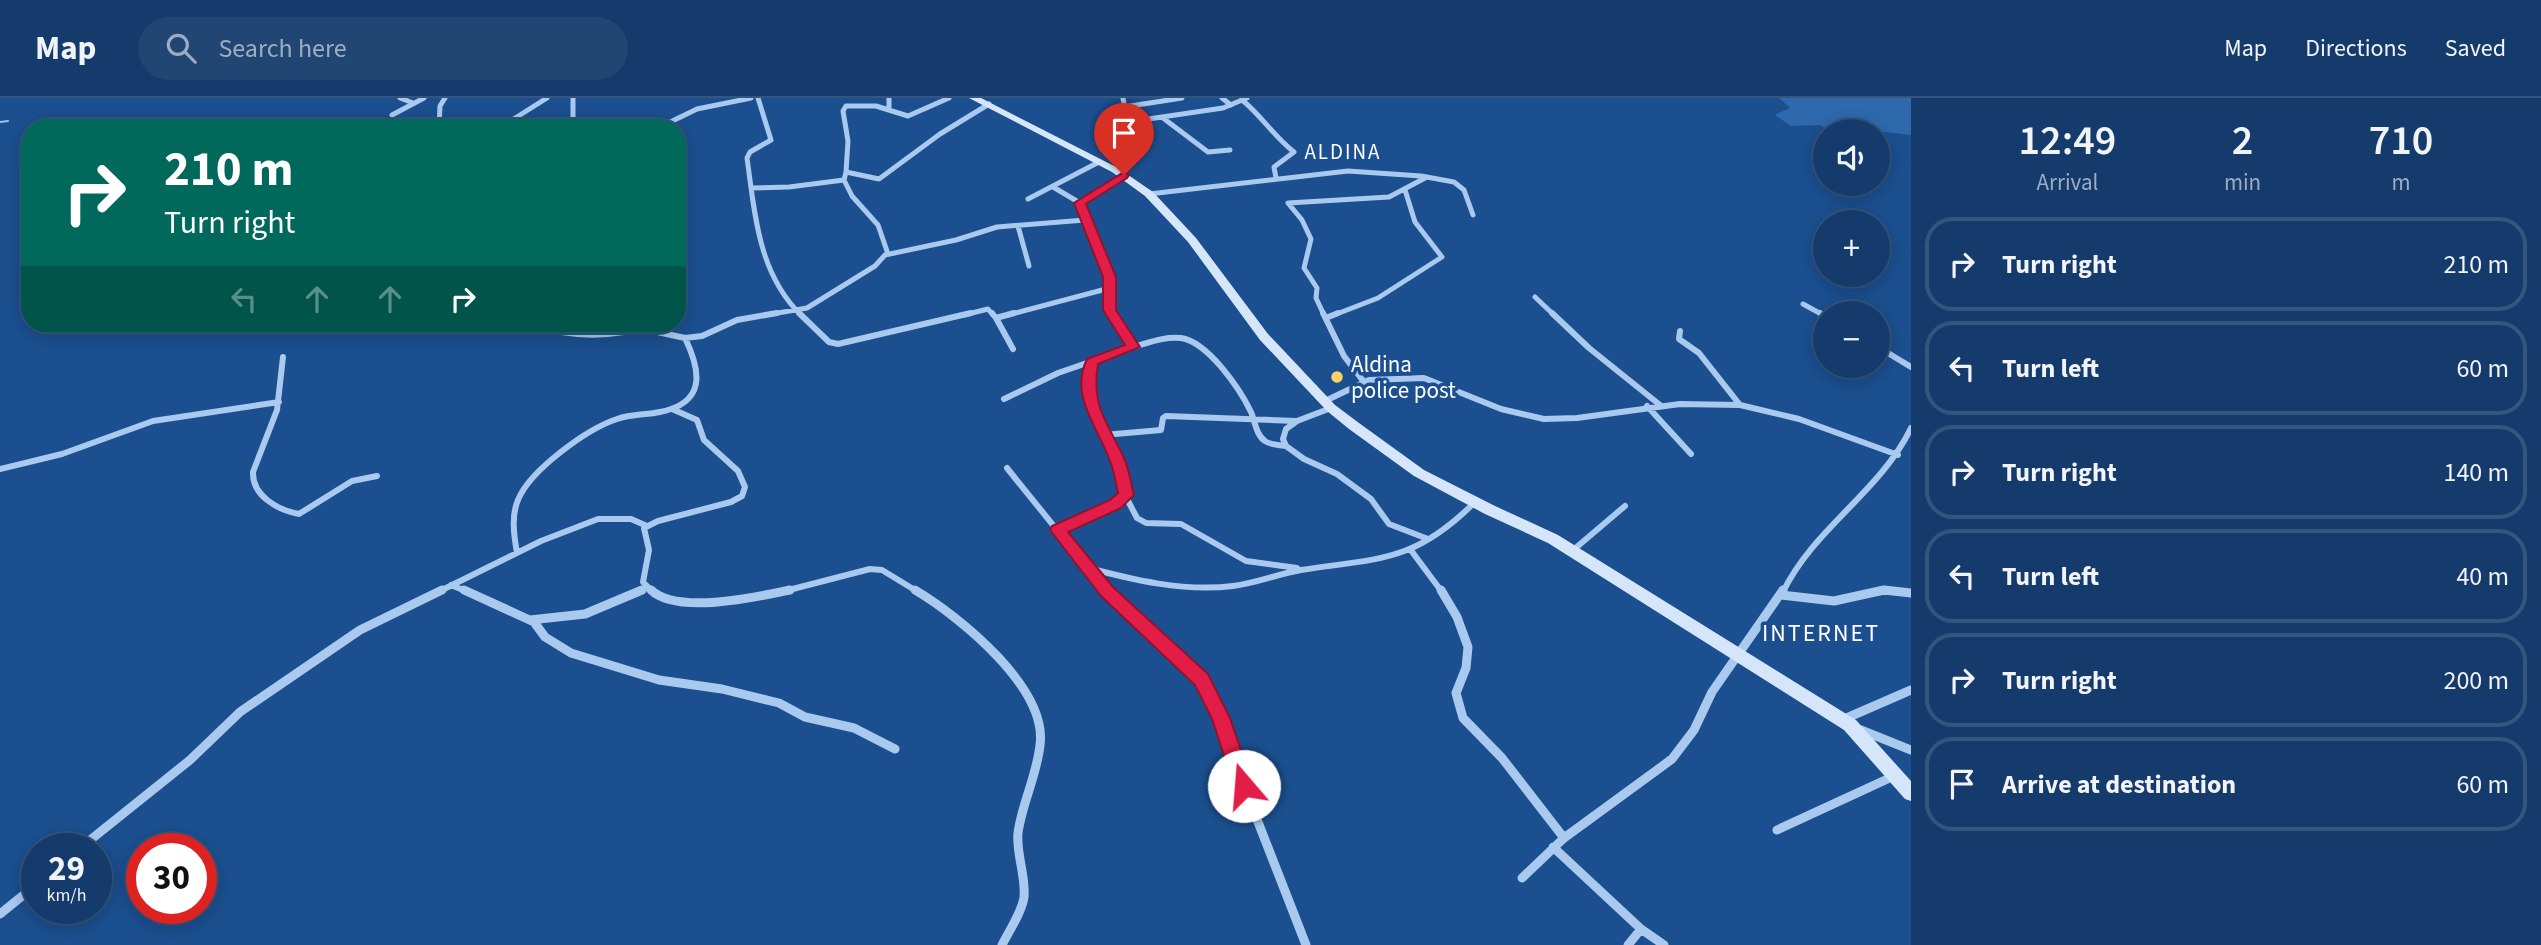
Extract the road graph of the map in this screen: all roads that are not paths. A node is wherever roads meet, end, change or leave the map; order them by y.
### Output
1 (400, 98) edge
2 (424, 98) edge
3 (445, 98) edge
4 (547, 98) edge
5 (573, 98) edge
6 (751, 98) edge
7 (758, 98) edge
8 (889, 98) edge
9 (949, 98) edge
10 (1123, 98) edge
11 (1182, 98) edge
12 (1223, 98) edge
13 (1244, 99) edge
14 (986, 101) edge
15 (413, 103) junction
16 (1231, 105) junction
17 (1124, 107) junction
18 (889, 109) junction
19 (392, 114) dead end
20 (1163, 118) junction
21 (439, 119) edge
22 (514, 119) edge
23 (574, 119) edge
24 (675, 119) edge
25 (1128, 122) junction
26 (1230, 150) dead end
27 (1100, 162) junction
28 (846, 172) junction
29 (1119, 172) junction
30 (1427, 177) junction
31 (1276, 178) junction
32 (844, 180) junction
33 (1053, 187) junction
34 (751, 188) junction
35 (1405, 190) junction
36 (1149, 194) junction
37 (1028, 199) dead end
38 (1080, 203) junction
39 (1473, 215) dead end
40 (1085, 220) junction
41 (1018, 226) junction
42 (888, 254) junction
43 (1029, 266) dead end
44 (1110, 288) junction
45 (1535, 298) dead end
46 (1803, 304) dead end
47 (1813, 310) edge
48 (797, 311) junction
49 (996, 318) junction
50 (1326, 318) junction
51 (1680, 331) dead end
52 (563, 333) edge
53 (615, 333) edge
54 (659, 333) edge
55 (685, 338) junction
56 (1133, 347) junction
57 (1013, 349) dead end
58 (1890, 354) edge
59 (283, 357) dead end
60 (1092, 362) junction
61 (1911, 367) edge
62 (1364, 382) junction
63 (1004, 399) dead end
64 (279, 402) junction
65 (1328, 405) junction
66 (1660, 405) junction
67 (1740, 405) junction
68 (1647, 406) junction
69 (672, 409) junction
70 (1253, 416) junction
71 (1297, 421) junction
72 (1911, 428) edge
73 (1104, 435) junction
74 (1908, 442) edge
75 (1286, 446) junction
76 (1691, 454) dead end
77 (1898, 454) junction
78 (1007, 468) dead end
79 (0, 469) edge
80 (377, 476) dead end
81 (1126, 497) junction
82 (1475, 502) junction
83 (1625, 506) dead end
84 (647, 526) junction
85 (1058, 530) junction
86 (1428, 539) junction
87 (1410, 549) junction
88 (1572, 551) junction
89 (517, 553) junction
90 (1085, 567) junction
91 (1302, 570) junction
92 (450, 585) junction
93 (646, 588) junction
94 (1911, 593) edge
95 (1781, 595) junction
96 (529, 620) junction
97 (1740, 656) junction
98 (1911, 690) edge
99 (1846, 723) junction
100 (895, 749) dead end
101 (1911, 750) edge
102 (1895, 776) junction
103 (1911, 793) edge
104 (1777, 831) dead end
105 (99, 833) edge
106 (1564, 838) junction
107 (1553, 847) junction
108 (1522, 878) dead end
109 (21, 897) edge
110 (0, 914) edge
111 (1641, 929) junction
112 (1002, 945) edge
113 (1306, 945) edge
114 (1628, 945) edge
115 (1664, 945) edge

1 - 15 street
2 - 15 street
3 - 21 street
4 - 22 street
5 - 23 street
6 - 24 street
7 - 34 street
8 - 18 street
9 - 18 street
10 - 17 street
11 - 17 street
12 - 16 street
13 - 16 street
13 - 31 street
14 - 27 street
14 - 28 street
15 - 19 street
16 - 20 street
17 - 25 street
18 - 28 street
20 - 25 street
20 - 26 street
25 - 29 street
27 - 29 street
27 - 33 street
28 - 32 street
29 - 36 street
29 - 38 street
30 - 31 street
30 - 35 street
30 - 39 street
31 - 36 street
32 - 34 street
32 - 42 street
33 - 37 street
33 - 38 street
34 - 48 street
35 - 50 street
35 - 50 street
36 - 65 street
38 - 40 street
40 - 41 street
40 - 44 street
41 - 42 street
41 - 43 street
42 - 48 street
44 - 49 street
44 - 56 street
45 - 66 street
46 - 47 street
48 - 49 street
48 - 55 street
49 - 57 street
50 - 62 street
51 - 67 street
52 - 53 street
54 - 55 street
55 - 69 street
56 - 60 street
56 - 70 street
58 - 61 street
59 - 64 street
60 - 63 street
60 - 73 street
62 - 65 street
62 - 68 street
64 - 79 street
64 - 80 street
65 - 71 street
65 - 82 street
66 - 67 street
66 - 68 street
67 - 77 street
68 - 76 street
69 - 84 street
69 - 89 street
70 - 71 street
70 - 73 street
70 - 75 street
71 - 75 street
72 - 74 street
73 - 81 street
74 - 77 street
75 - 86 street
77 - 95 street
78 - 85 street
81 - 85 street
81 - 91 street
82 - 86 street
82 - 88 street
83 - 88 street
84 - 89 street
84 - 93 street
85 - 90 street
86 - 87 street
87 - 91 street
87 - 106 street
88 - 97 street
89 - 92 street
90 - 91 street
90 - 113 street
92 - 96 street
92 - 105 street
93 - 96 street
93 - 112 street
94 - 95 street
95 - 97 street
96 - 100 street
97 - 99 street
97 - 106 street
98 - 99 street
99 - 101 street
99 - 102 street
102 - 103 street
102 - 104 street
106 - 107 street
107 - 108 street
107 - 111 street
109 - 110 street
111 - 114 street
111 - 115 street

